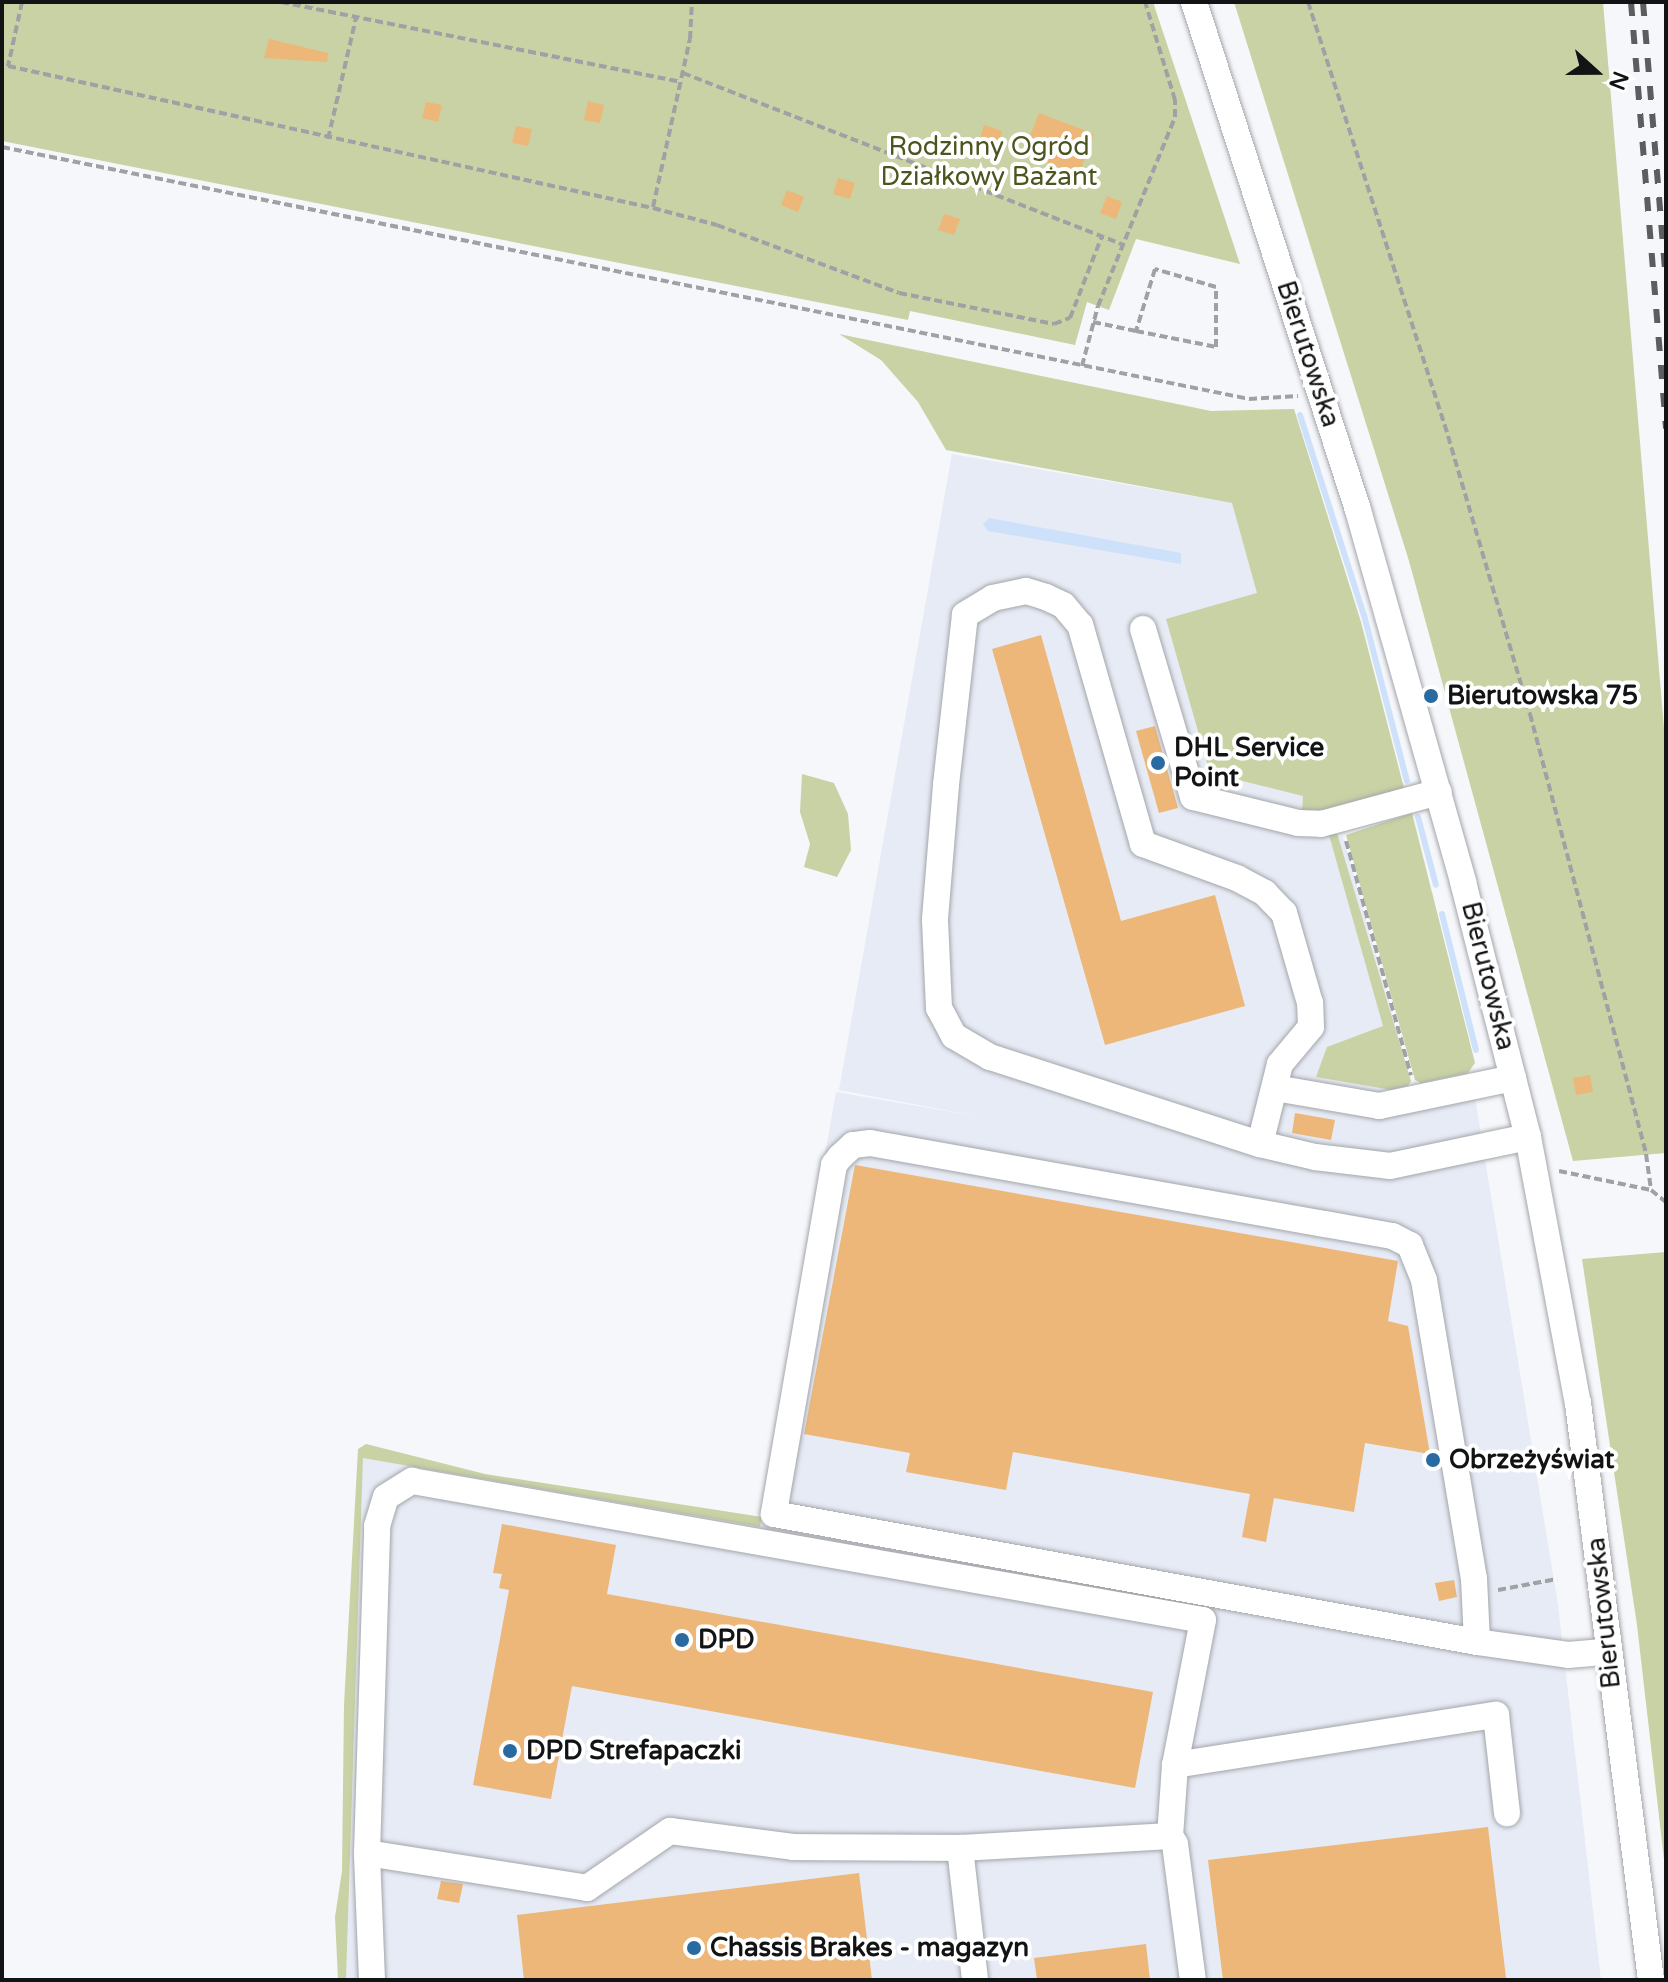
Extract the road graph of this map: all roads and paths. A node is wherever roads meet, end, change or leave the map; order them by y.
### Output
1 (22, 2) edge
2 (281, 2) edge
3 (692, 2) edge
4 (1145, 2) edge
5 (1194, 2) edge
6 (1308, 2) edge
7 (356, 18) junction
8 (683, 73) junction
9 (680, 82) junction
10 (328, 139) junction
11 (2, 147) edge
12 (653, 208) junction
13 (1102, 236) junction
14 (1124, 245) junction
15 (1093, 322) junction
16 (1136, 331) junction
17 (1082, 366) junction
18 (1319, 387) junction
19 (1143, 629) dead end
20 (1439, 792) junction
21 (1340, 819) junction
22 (1513, 1078) junction
23 (1275, 1088) junction
24 (1419, 1100) junction
25 (1528, 1137) junction
26 (1260, 1144) junction
27 (1536, 1174) junction
28 (1651, 1190) junction
29 (1666, 1202) edge
30 (1557, 1579) dead end
31 (1476, 1591) junction
32 (1477, 1642) junction
33 (1606, 1652) junction
34 (1175, 1765) junction
35 (1507, 1813) dead end
36 (1170, 1836) junction
37 (960, 1848) junction
38 (367, 1853) junction
39 (372, 1980) edge
40 (975, 1980) edge
41 (1193, 1980) edge
42 (1651, 1980) edge

1 - 10 path
2 - 7 path
3 - 8 path
4 - 14 path
5 - 18 street, Bierutowska
6 - 28 path
7 - 9 path
7 - 10 path
8 - 9 path
8 - 13 path
9 - 12 path
10 - 12 path
11 - 17 path
12 - 13 path
13 - 14 path
14 - 15 path
15 - 16 path
15 - 17 path
16 - 16 path
17 - 18 path
18 - 20 street, Bierutowska
19 - 21 street
20 - 21 street
20 - 22 street, Bierutowska
21 - 24 path
22 - 24 street
22 - 25 street, Bierutowska
23 - 24 street
23 - 26 street
23 - 26 street
25 - 26 street
25 - 27 street, Bierutowska
27 - 28 path
27 - 33 street, Bierutowska
28 - 29 path
30 - 31 path
31 - 32 street
31 - 32 street
32 - 33 street
33 - 42 street, Bierutowska
34 - 35 street
34 - 36 street
34 - 38 street
36 - 37 street
36 - 41 street
37 - 38 street
37 - 40 street
38 - 39 street

